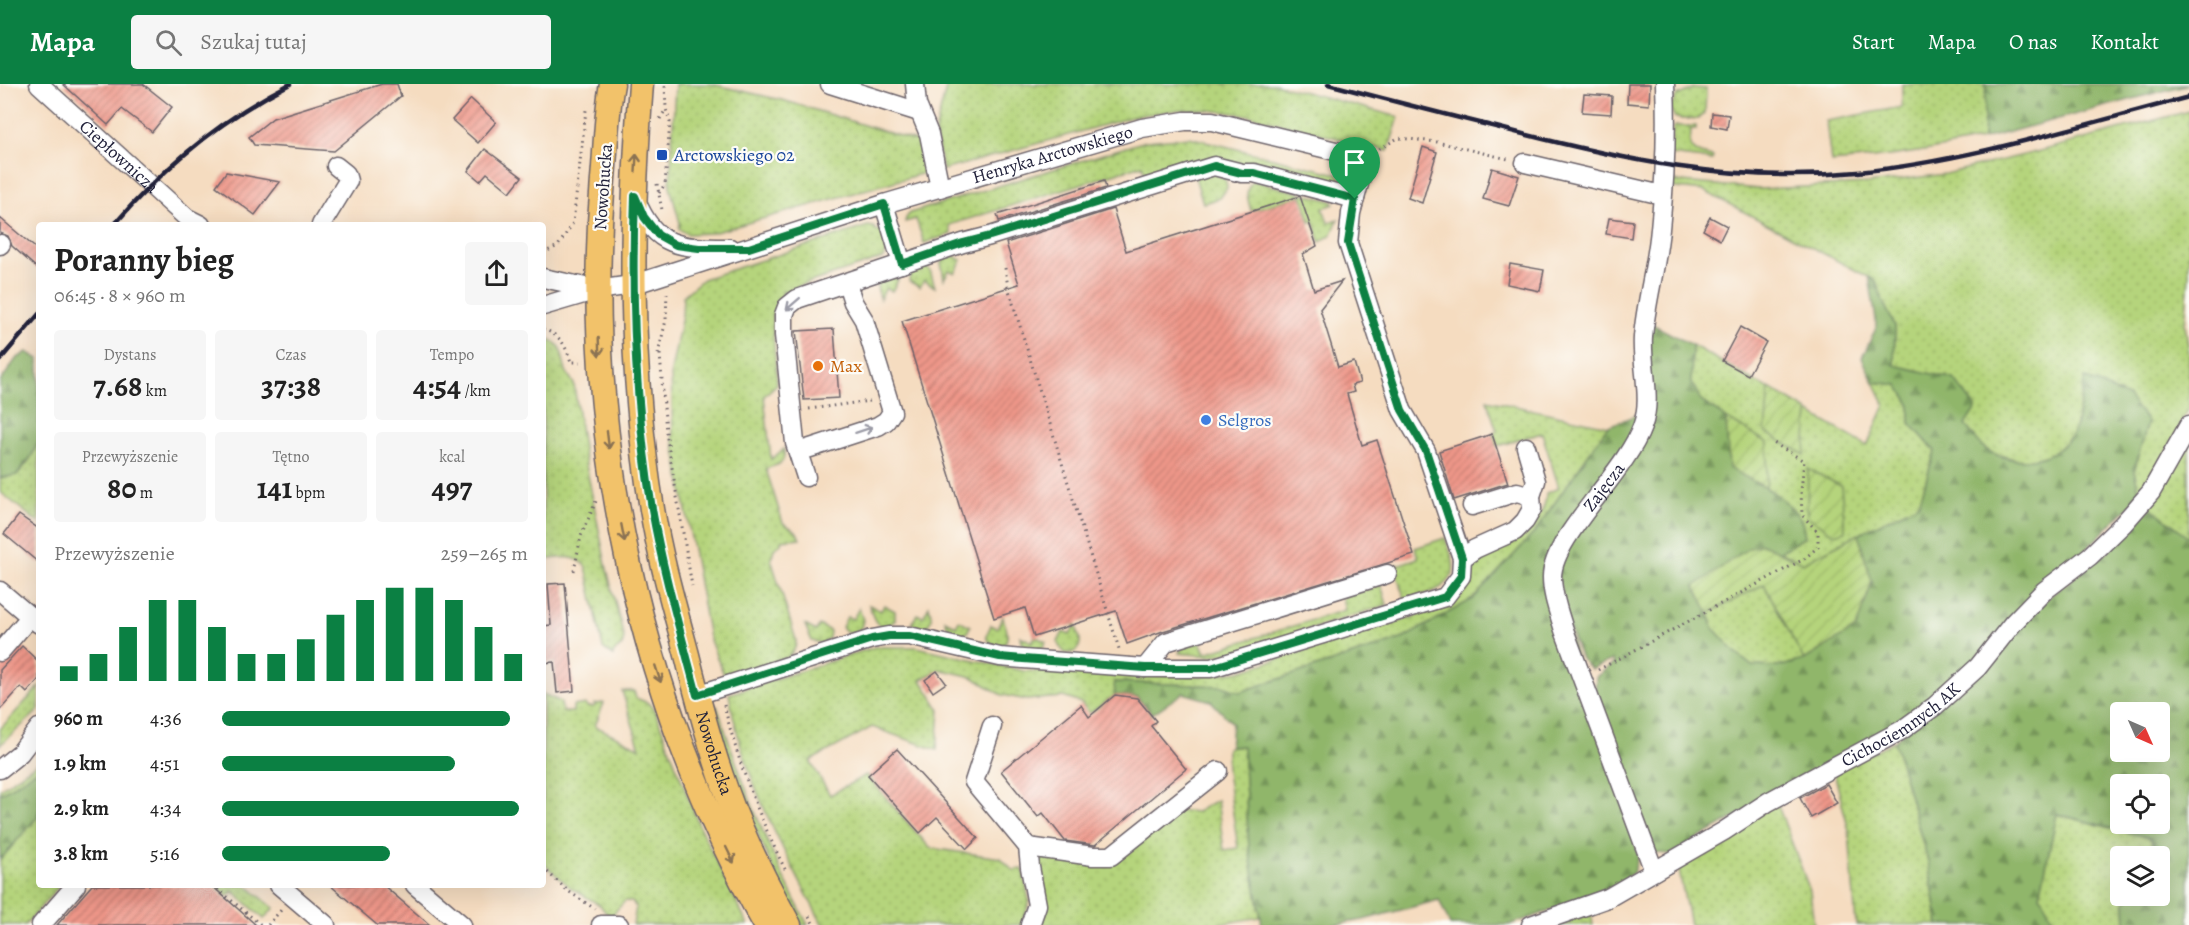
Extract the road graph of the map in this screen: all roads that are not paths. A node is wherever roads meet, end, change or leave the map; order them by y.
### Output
1 (39, 84) edge
2 (612, 84) edge
3 (641, 84) edge
4 (830, 84) edge
5 (915, 84) edge
6 (1668, 84) edge
7 (919, 112) junction
8 (1525, 163) road end
9 (336, 166) dead end
10 (940, 188) junction
11 (1662, 195) junction
12 (635, 196) junction
13 (1355, 199) junction
14 (884, 204) junction
15 (189, 222) edge
16 (323, 222) edge
17 (749, 248) junction
18 (902, 264) junction
19 (546, 279) edge
20 (847, 283) junction
21 (632, 285) junction
22 (597, 290) junction
23 (546, 305) edge
24 (2189, 425) edge
25 (1526, 447) dead end
26 (803, 450) junction
27 (806, 477) dead end
28 (1531, 496) junction
29 (1472, 506) dead end
30 (1462, 558) junction
31 (1387, 574) dead end
32 (0, 591) edge
33 (35, 620) edge
34 (0, 652) edge
35 (1145, 668) junction
36 (709, 691) junction
37 (992, 726) dead end
38 (36, 732) edge
39 (36, 747) edge
40 (20, 753) junction
41 (0, 768) edge
42 (1218, 771) dead end
43 (1028, 846) junction
44 (1654, 871) junction
45 (73, 888) edge
46 (282, 888) edge
47 (419, 888) edge
48 (799, 920) edge
49 (314, 921) edge
50 (40, 925) edge
51 (462, 925) edge
52 (601, 925) edge
53 (619, 925) edge
54 (766, 925) edge
55 (1030, 925) edge
56 (1531, 925) edge

1 - 15 street, Ciepłownicza
2 - 22 main road, Nowohucka
12 -> 3 main road, Nowohucka
4 - 7 street
5 - 7 street
6 - 11 street, Zajęcza
7 - 10 street
8 - 11 street
9 - 16 street
10 - 13 street, Henryka Arctowskiego
10 - 14 street, Henryka Arctowskiego
11 - 44 street, Zajęcza
12 - 17 street, Henryka Arctowskiego
12 - 21 main road, Nowohucka
13 - 18 street
13 - 30 street
14 - 17 street, Henryka Arctowskiego
14 - 18 street
17 - 21 street, Henryka Arctowskiego
18 - 20 street
19 - 22 street
20 -> 26 street
26 -> 20 street
21 - 22 street
21 - 36 main road, Nowohucka
22 - 23 street
22 -> 54 main road, Nowohucka
24 - 44 street, Cichociemnych AK
25 - 28 street
26 - 27 street
28 - 29 street
28 - 30 street
30 - 35 street
31 - 35 street
32 - 33 street
33 - 34 street
35 - 36 street
36 - 48 main road, Nowohucka
37 - 43 street
38 - 40 street
39 - 40 street
40 - 41 street
42 - 43 street
43 - 55 street
44 - 56 street, Cichociemnych AK
45 - 50 street
46 - 49 street
47 - 51 street
52 - 53 street

